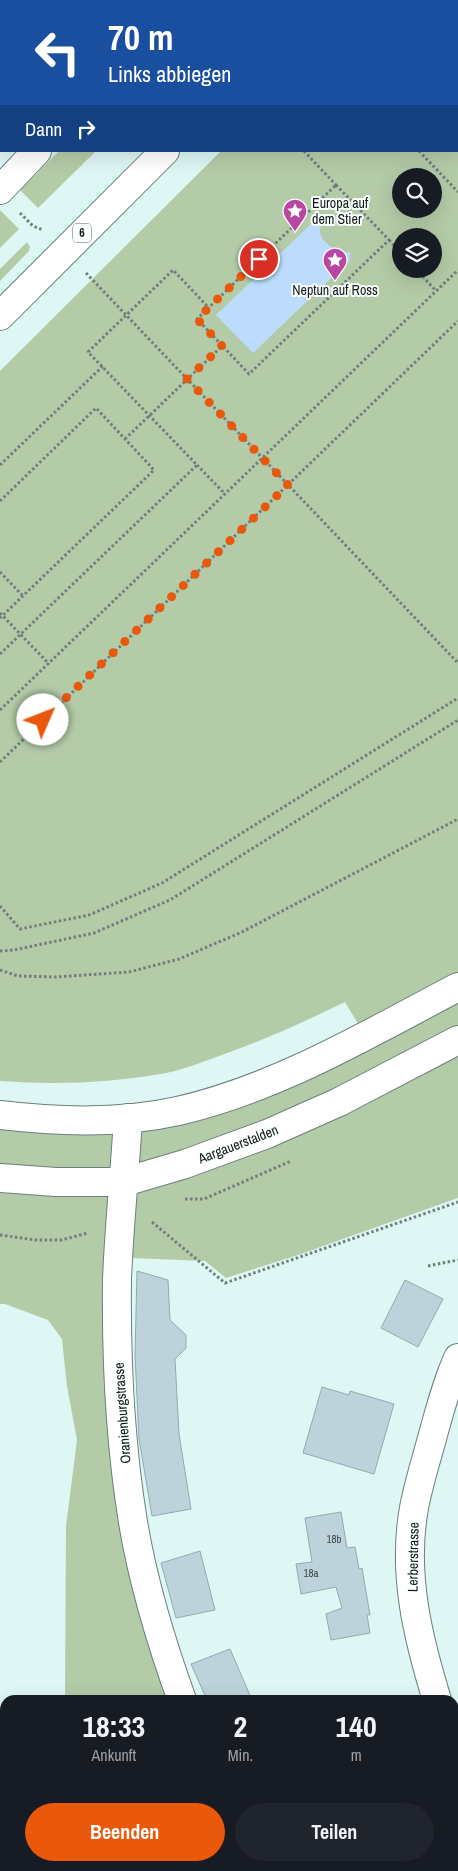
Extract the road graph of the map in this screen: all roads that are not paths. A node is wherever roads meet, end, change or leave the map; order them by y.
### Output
1 (36, 152) edge
2 (164, 152) edge
3 (0, 190) edge
4 (0, 316) edge
5 (458, 987) edge
6 (458, 1040) edge
7 (0, 1115) edge
8 (128, 1118) junction
9 (0, 1178) edge
10 (124, 1182) junction
11 (458, 1358) edge
12 (180, 1695) edge
13 (436, 1695) edge

1 - 3 street
2 - 4 street, 6
5 - 8 street
6 - 10 street, Aargauerstalden
7 - 8 street
8 - 10 street, Oranienburgstrasse
9 - 10 street, Aargauerstalden
10 - 12 street, Oranienburgstrasse
11 - 13 street, Lerberstrasse

